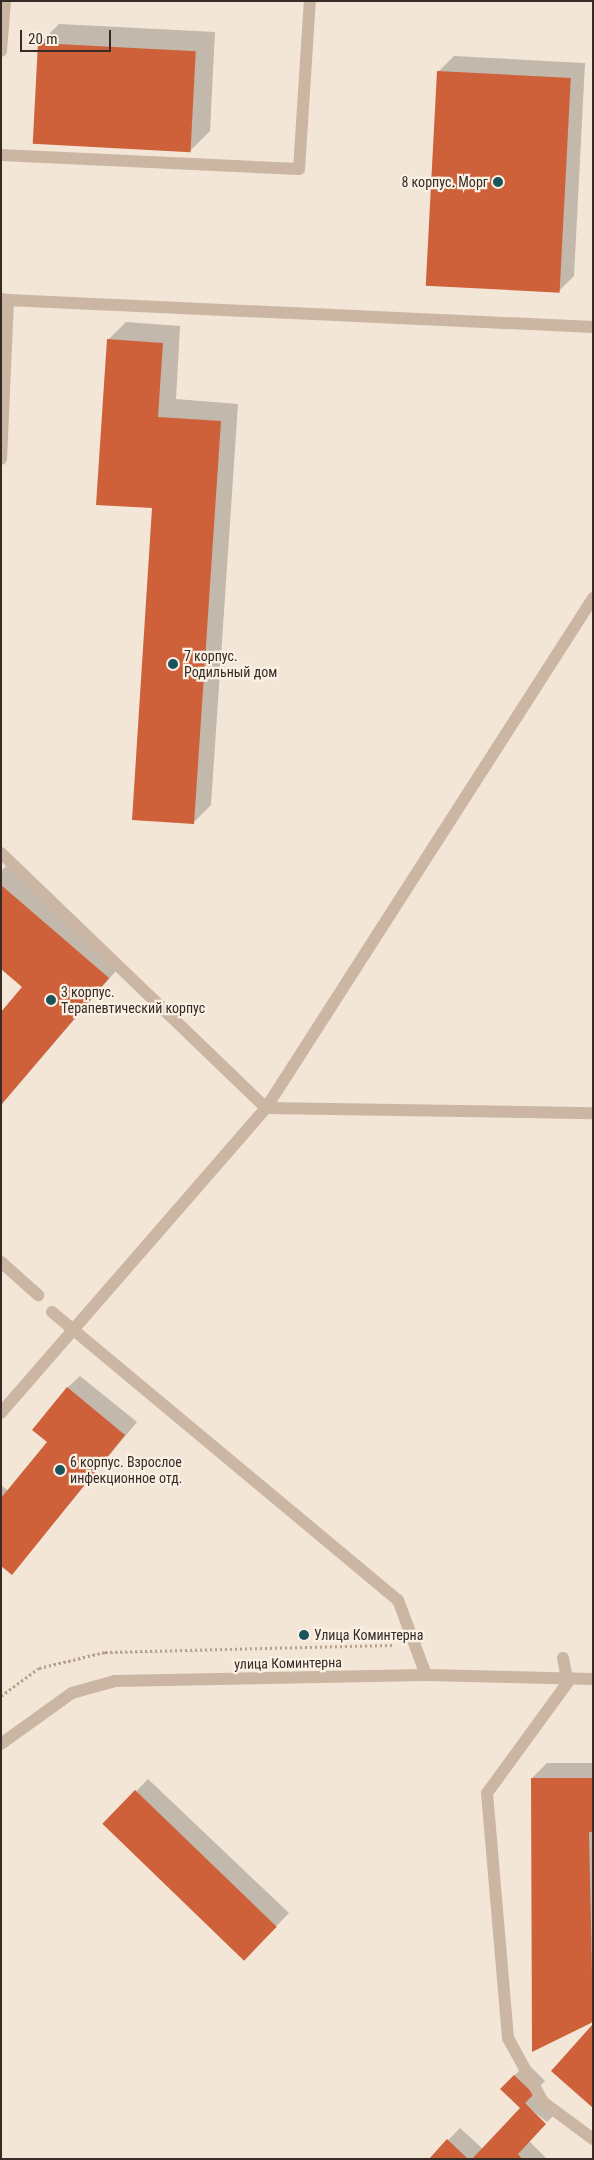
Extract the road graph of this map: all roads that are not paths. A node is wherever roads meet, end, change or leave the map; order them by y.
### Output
1 (4, 1) edge
2 (310, 1) edge
3 (1, 51) edge
4 (1, 155) edge
5 (4, 300) edge
6 (593, 327) edge
7 (1, 459) edge
8 (593, 598) edge
9 (1, 853) edge
10 (266, 1108) junction
11 (593, 1113) edge
12 (1, 1262) edge
13 (38, 1295) dead end
14 (52, 1312) dead end
15 (74, 1330) junction
16 (1, 1413) edge
17 (428, 1644) dead end
18 (417, 1650) junction
19 (563, 1658) dead end
20 (426, 1675) junction
21 (569, 1678) junction
22 (593, 1679) edge
23 (1, 1744) edge
24 (593, 2139) edge

1 - 3 street
2 - 4 street
5 - 6 street
5 - 7 street
8 - 10 street
9 - 10 street
10 - 11 street
10 - 15 street
12 - 13 street
14 - 15 street
15 - 16 street
15 - 18 street
17 - 18 street
18 - 20 street
19 - 21 street
20 - 21 street, улица Коминтерна
20 - 23 street, улица Коминтерна
21 - 22 street, улица Коминтерна
21 - 24 street

